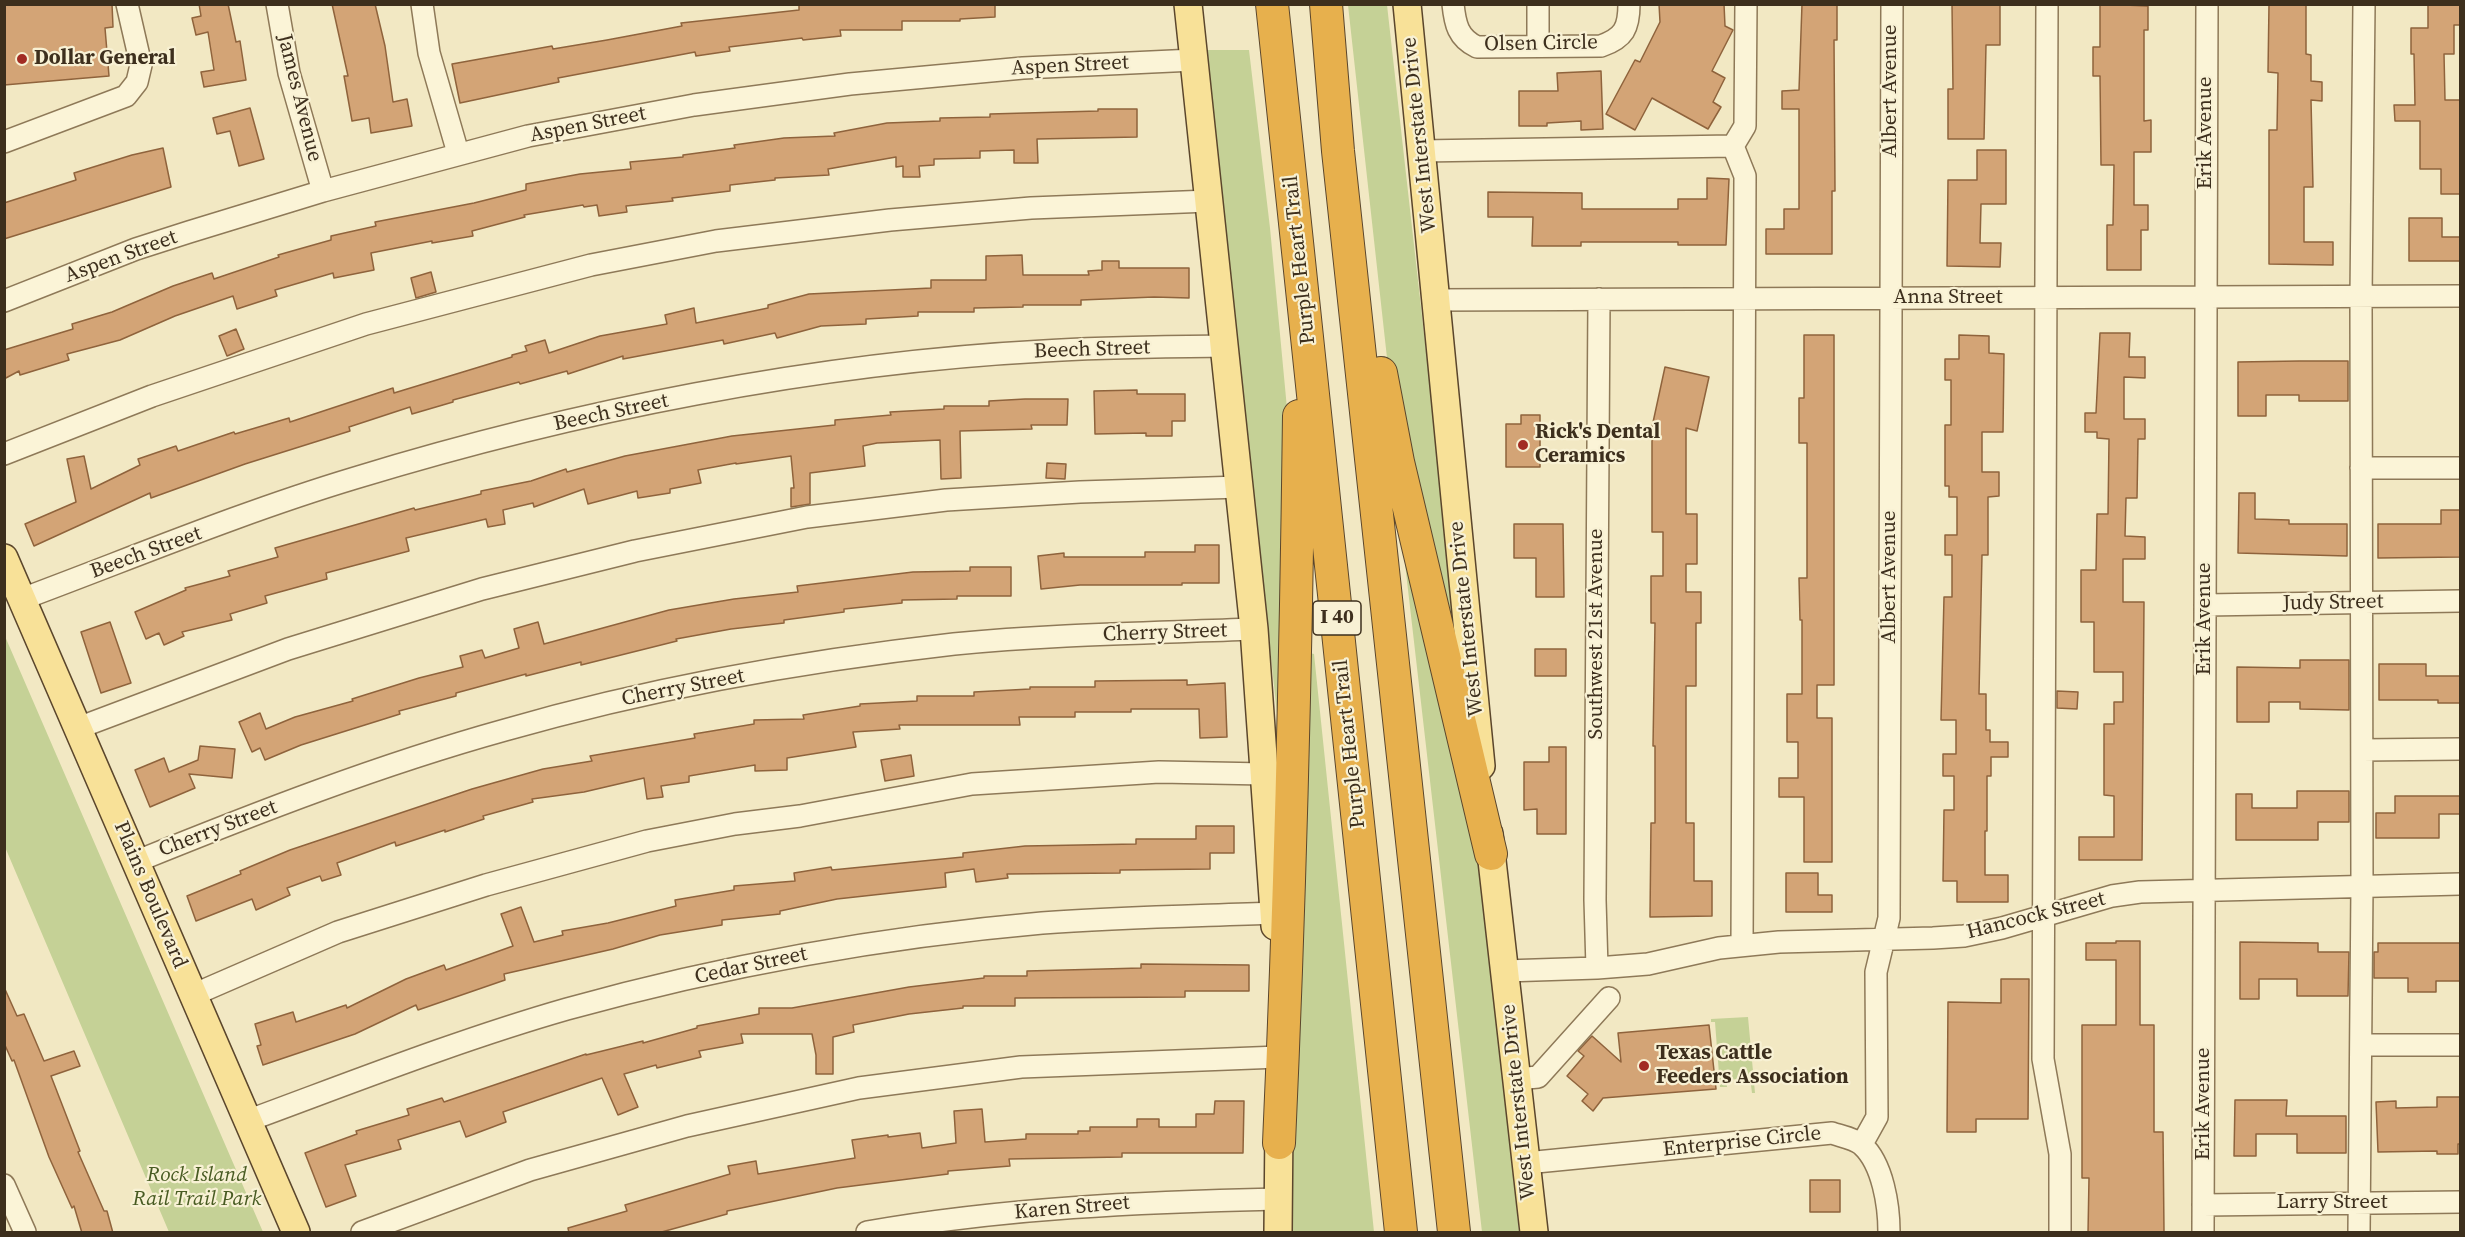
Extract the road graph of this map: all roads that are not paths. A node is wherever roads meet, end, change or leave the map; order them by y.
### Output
1 (127, 4) edge
2 (277, 4) edge
3 (422, 4) edge
4 (1188, 4) edge
5 (1272, 4) edge
6 (1326, 4) edge
7 (1407, 4) edge
8 (1453, 4) edge
9 (1538, 4) edge
10 (1629, 4) edge
11 (1746, 4) edge
12 (1892, 4) edge
13 (2047, 4) edge
14 (2206, 4) edge
15 (2364, 4) edge
16 (1538, 46) junction
17 (1194, 60) junction
18 (4, 142) edge
19 (1733, 146) junction
20 (1338, 151) junction
21 (1421, 151) junction
22 (458, 153) junction
23 (323, 191) junction
24 (1209, 201) junction
25 (1300, 262) junction
26 (2460, 296) edge
27 (2361, 297) junction
28 (1890, 298) junction
29 (2047, 298) junction
30 (2206, 298) junction
31 (1599, 299) junction
32 (1746, 299) junction
33 (1436, 300) junction
34 (4, 301) edge
35 (1225, 346) junction
36 (4, 454) edge
37 (2361, 468) junction
38 (2460, 468) edge
39 (1240, 487) junction
40 (4, 558) edge
41 (22, 599) junction
42 (2460, 602) edge
43 (2362, 603) junction
44 (2205, 605) junction
45 (1254, 629) junction
46 (78, 728) junction
47 (2460, 749) edge
48 (2362, 750) junction
49 (1265, 774) junction
50 (1491, 854) junction
51 (135, 862) junction
52 (2460, 884) edge
53 (2362, 886) junction
54 (2205, 889) junction
55 (1275, 914) junction
56 (2043, 916) junction
57 (1884, 939) junction
58 (1742, 945) junction
59 (1597, 968) junction
60 (1505, 971) junction
61 (193, 995) junction
62 (1609, 998) dead end
63 (2361, 1045) junction
64 (2460, 1045) edge
65 (1278, 1057) junction
66 (1517, 1079) junction
67 (247, 1121) junction
68 (1279, 1143) junction
69 (1862, 1144) junction
70 (1526, 1163) junction
71 (4, 1185) edge
72 (1279, 1199) junction
73 (2460, 1202) edge
74 (2359, 1203) junction
75 (2203, 1204) junction
76 (26, 1233) edge
77 (296, 1233) edge
78 (362, 1233) edge
79 (867, 1233) edge
80 (1278, 1233) edge
81 (1401, 1233) edge
82 (1454, 1233) edge
83 (1534, 1233) edge
84 (1889, 1233) edge
85 (2060, 1233) edge
86 (2203, 1233) edge
87 (2359, 1233) edge

1 - 18 street
2 - 23 street, James Avenue
3 - 22 street
4 - 17 main road
5 - 25 highway, Purple Heart Trail / I 40
6 - 20 highway, I 40
7 - 21 main road, West Interstate Drive
8 - 16 street, Olsen Circle
9 - 16 street
10 - 16 street, Olsen Circle
11 - 19 street
12 - 28 street, Albert Avenue
13 - 29 street
14 - 30 street, Erik Avenue
15 - 27 street
17 - 22 street, Aspen Street
17 - 24 main road
19 - 21 street
19 - 32 street
20 - 50 highway
20 - 82 highway, I 40
21 - 33 main road, West Interstate Drive
22 - 23 street, Aspen Street
23 - 34 street, Aspen Street
24 - 35 main road
24 - 36 street
25 - 68 highway
25 - 81 highway, Purple Heart Trail / I 40
26 - 27 street, Anna Street
27 - 30 street, Anna Street
27 - 37 street
28 - 29 street, Anna Street
28 - 32 street, Anna Street
28 - 57 street, Albert Avenue
29 - 30 street, Anna Street
29 - 56 street
30 - 44 street, Erik Avenue
31 - 32 street, Anna Street
31 - 33 street, Anna Street
31 - 59 street, Southwest 21st Avenue
32 - 58 street
33 - 50 main road, West Interstate Drive
35 - 39 main road
35 - 41 street, Beech Street
37 - 38 street
37 - 43 street
39 - 45 main road
39 - 46 street
40 - 41 main road, Plains Boulevard
41 - 46 main road, Plains Boulevard
42 - 43 street, Judy Street
43 - 44 street, Judy Street
43 - 48 street
44 - 54 street, Erik Avenue
45 - 49 main road
45 - 51 street, Cherry Street
46 - 51 main road, Plains Boulevard
47 - 48 street
48 - 53 street
49 - 55 main road
49 - 61 street
50 - 60 main road, West Interstate Drive
51 - 61 main road, Plains Boulevard
52 - 53 street, Hancock Street
53 - 54 street, Hancock Street
53 - 63 street
54 - 56 street, Hancock Street
54 - 75 street, Erik Avenue
55 - 65 main road
55 - 67 street, Cedar Street
56 - 57 street, Hancock Street
56 - 85 street
57 - 58 street, Hancock Street
57 - 69 street, Albert Avenue
58 - 59 street, Hancock Street
59 - 60 street, Hancock Street
60 - 66 main road, West Interstate Drive
61 - 67 main road, Plains Boulevard
62 - 66 street
63 - 64 street
63 - 74 street
65 - 68 main road
65 - 78 street
66 - 70 main road, West Interstate Drive
67 - 77 main road, Plains Boulevard
68 - 72 main road
69 - 70 street, Enterprise Circle
69 - 84 street
70 - 83 main road, West Interstate Drive
71 - 76 street
72 - 79 street, Karen Street
72 - 80 main road
73 - 74 street, Larry Street
74 - 75 street, Larry Street
74 - 87 street
75 - 86 street, Erik Avenue

